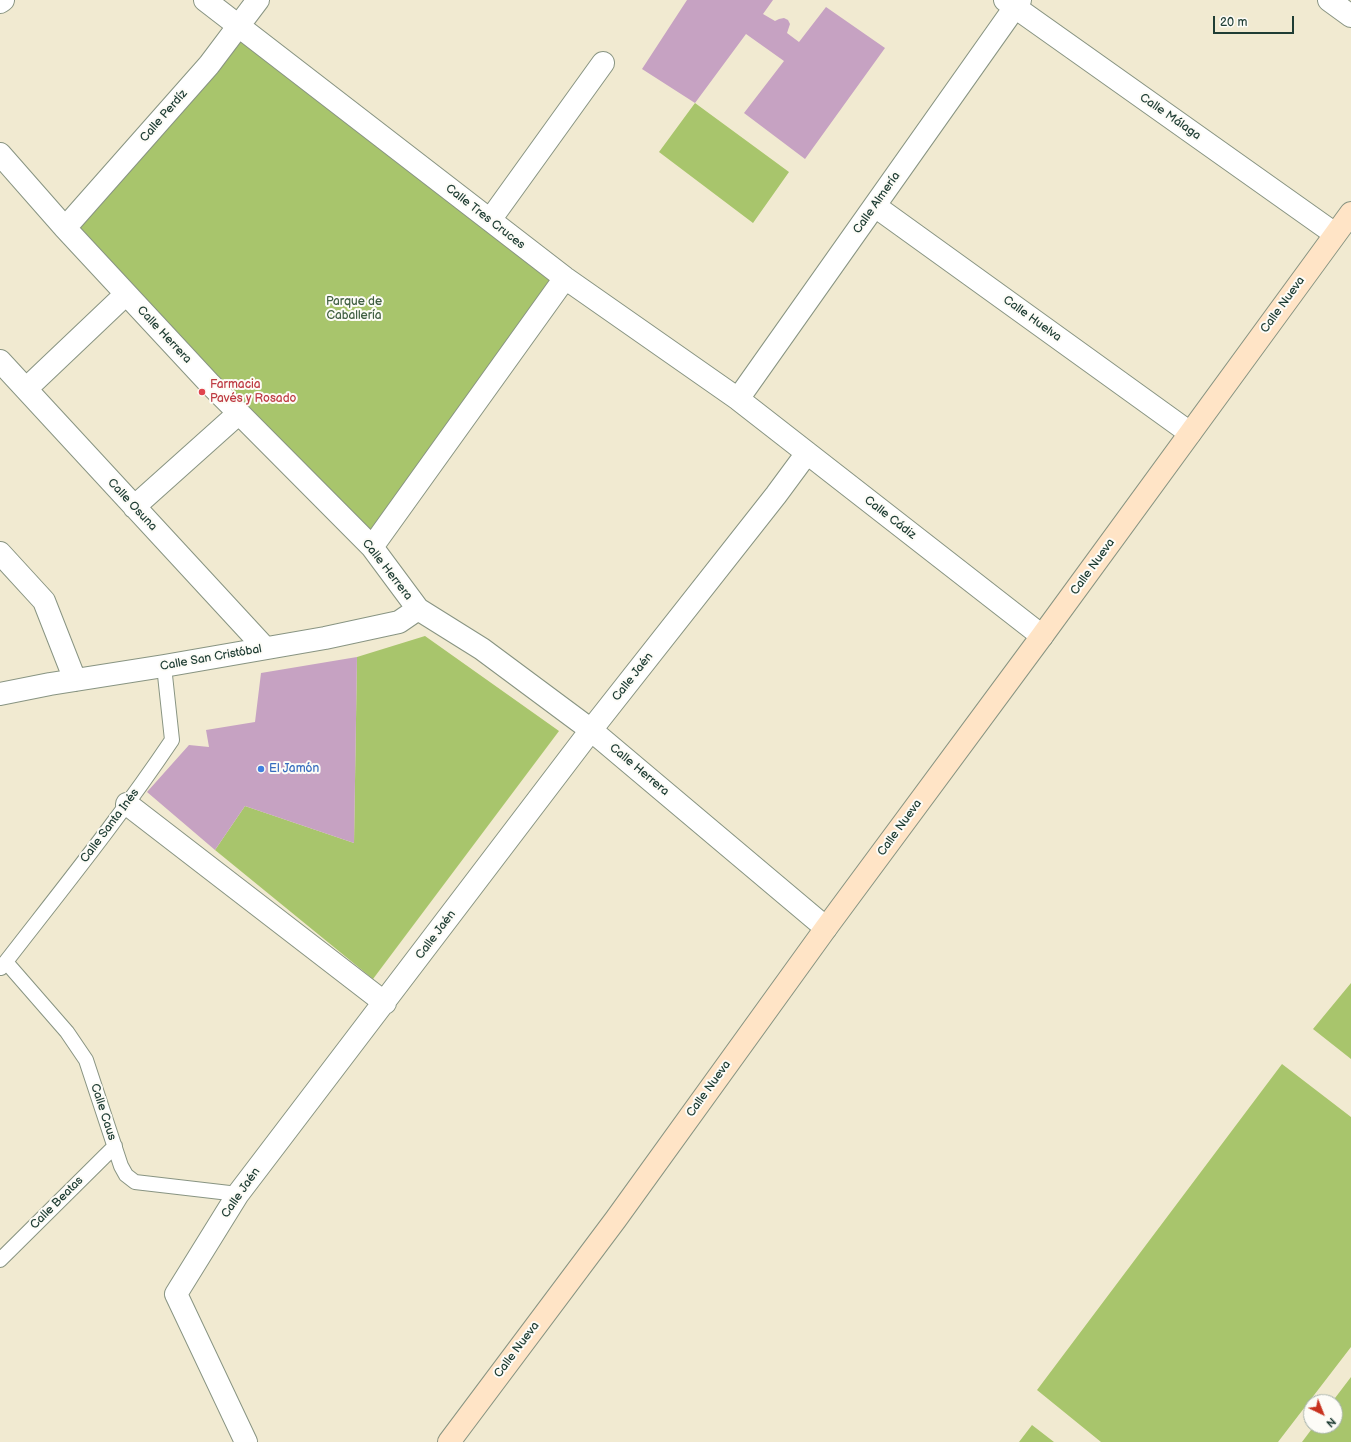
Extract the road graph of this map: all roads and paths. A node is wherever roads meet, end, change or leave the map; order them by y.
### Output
1 (3, 0) edge
2 (205, 0) edge
3 (258, 0) edge
4 (1329, 0) edge
5 (0, 2) edge
6 (1013, 2) edge
7 (1351, 16) edge
8 (238, 26) junction
9 (603, 63) dead end
10 (3, 165) edge
11 (875, 206) junction
12 (1351, 213) edge
13 (490, 220) junction
14 (65, 228) junction
15 (1335, 234) junction
16 (565, 278) junction
17 (126, 294) junction
18 (0, 361) edge
19 (26, 389) junction
20 (738, 399) junction
21 (239, 413) junction
22 (1190, 433) junction
23 (807, 453) junction
24 (134, 506) junction
25 (372, 547) junction
26 (0, 553) edge
27 (418, 610) junction
28 (1042, 636) junction
29 (265, 648) junction
30 (164, 666) junction
31 (75, 680) junction
32 (0, 694) edge
33 (591, 730) junction
34 (128, 804) junction
35 (826, 928) junction
36 (3, 965) edge
37 (385, 1003) junction
38 (114, 1146) junction
39 (238, 1194) junction
40 (0, 1260) edge
41 (246, 1442) edge
42 (449, 1442) edge

1 - 5 street
2 - 8 street, Calle Tres Cruces
3 - 8 street, Calle Perdíz
4 - 7 street
6 - 11 street, Calle Almería
6 - 15 street, Calle Málaga
8 - 13 street, Calle Tres Cruces
8 - 14 street, Calle Perdíz
9 - 13 street
10 - 14 street, Calle Herrera
11 - 20 street, Calle Almería
11 - 22 street, Calle Huelva
12 - 15 street, Calle Nueva
13 - 16 street, Calle Tres Cruces
14 - 17 street, Calle Herrera
15 - 22 street, Calle Nueva
16 - 20 street, Calle Tres Cruces
16 - 25 street
17 - 19 street
17 - 21 street, Calle Herrera
18 - 19 street, Calle Osuna
19 - 24 street, Calle Osuna
20 - 23 street, Calle Cádiz
21 - 24 street
21 - 25 street, Calle Herrera
22 - 28 street, Calle Nueva
23 - 28 street, Calle Cádiz
23 - 33 street, Calle Jaén
24 - 29 street, Calle Osuna
25 - 27 street, Calle Herrera
26 - 31 street
27 - 29 street, Calle San Cristóbal
27 - 33 street, Calle Herrera
28 - 35 street, Calle Nueva
29 - 30 street, Calle San Cristóbal
30 - 31 street, Calle San Cristóbal
30 - 34 lane, Calle Santa Inés
31 - 32 street, Calle San Cristóbal
33 - 35 street, Calle Herrera
33 - 37 street, Calle Jaén
34 - 36 lane, Calle Santa Inés
34 - 37 street
35 - 42 street, Calle Nueva
36 - 38 lane, Calle Caus
37 - 39 street, Calle Jaén
38 - 39 lane, Calle Caus
38 - 40 lane, Calle Beatas
39 - 41 street, Calle Jaén

